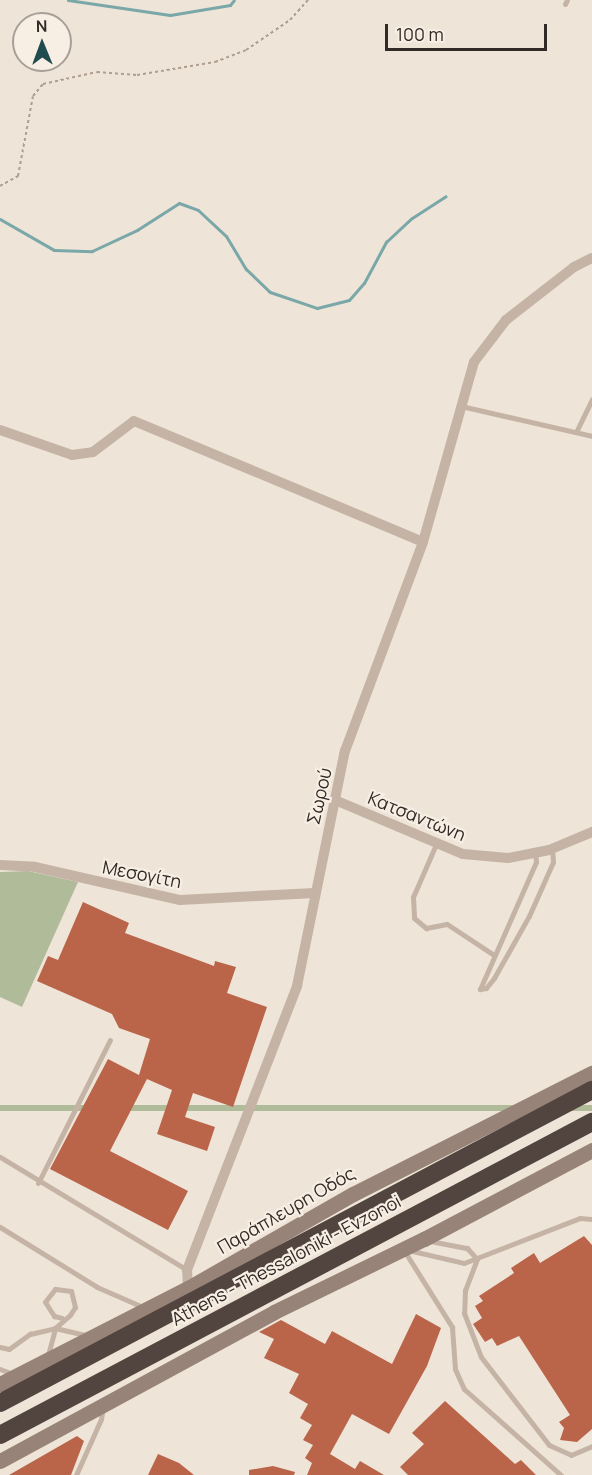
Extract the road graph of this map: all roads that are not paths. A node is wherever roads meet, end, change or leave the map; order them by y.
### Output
1 (592, 258) edge
2 (592, 399) edge
3 (459, 406) junction
4 (0, 430) edge
5 (578, 430) junction
6 (592, 436) edge
7 (423, 542) junction
8 (335, 800) junction
9 (592, 832) edge
10 (437, 842) junction
11 (552, 848) junction
12 (535, 852) junction
13 (0, 865) edge
14 (315, 893) junction
15 (494, 955) junction
16 (111, 1040) dead end
17 (592, 1073) edge
18 (592, 1090) edge
19 (592, 1122) edge
20 (592, 1150) edge
21 (0, 1157) edge
22 (38, 1183) junction
23 (592, 1219) edge
24 (0, 1227) edge
25 (424, 1239) junction
26 (404, 1249) junction
27 (477, 1259) junction
28 (187, 1270) junction
29 (188, 1288) junction
30 (147, 1309) junction
31 (62, 1318) junction
32 (55, 1328) junction
33 (94, 1336) junction
34 (0, 1347) edge
35 (46, 1360) junction
36 (0, 1369) edge
37 (18, 1375) junction
38 (0, 1384) edge
39 (0, 1403) edge
40 (103, 1406) junction
41 (0, 1435) edge
42 (592, 1446) edge
43 (0, 1461) edge
44 (76, 1475) edge
45 (561, 1475) edge

1 - 3 street, Σωρού
2 - 5 lane
3 - 5 lane
3 - 7 street, Σωρού
4 - 7 street
5 - 6 lane
7 - 8 street, Σωρού
8 - 10 street, Κατσαντώνη
8 - 14 street, Σωρού
9 - 11 street, Κατσαντώνη
10 - 12 street, Κατσαντώνη
10 - 15 lane
11 - 12 street, Κατσαντώνη
11 - 15 lane
12 - 15 lane
13 - 14 street, Μεσογίτη
14 - 28 street, Σωρού
16 - 22 lane
17 - 29 street, Παράπλευρη Οδός
18 - 39 highway, Athens - Thessaloniki - Evzonoi
19 - 41 highway, Athens - Thessaloniki - Evzonoi
20 - 25 street
21 - 22 lane
22 - 28 lane
23 - 27 lane
24 - 30 lane
25 - 26 street
25 - 27 lane
26 - 27 lane
26 - 40 street
26 - 45 lane
27 - 42 lane
28 - 29 street, Σωρού
29 - 30 street, Παράπλευρη Οδός
30 - 33 street, Παράπλευρη Οδός
31 - 31 lane
31 - 32 lane
32 - 33 lane
32 - 34 lane
32 - 35 lane
33 - 35 street, Παράπλευρη Οδός
35 - 37 street, Παράπλευρη Οδός
36 - 37 lane
37 - 38 street, Παράπλευρη Οδός
40 - 43 street
40 - 44 lane

